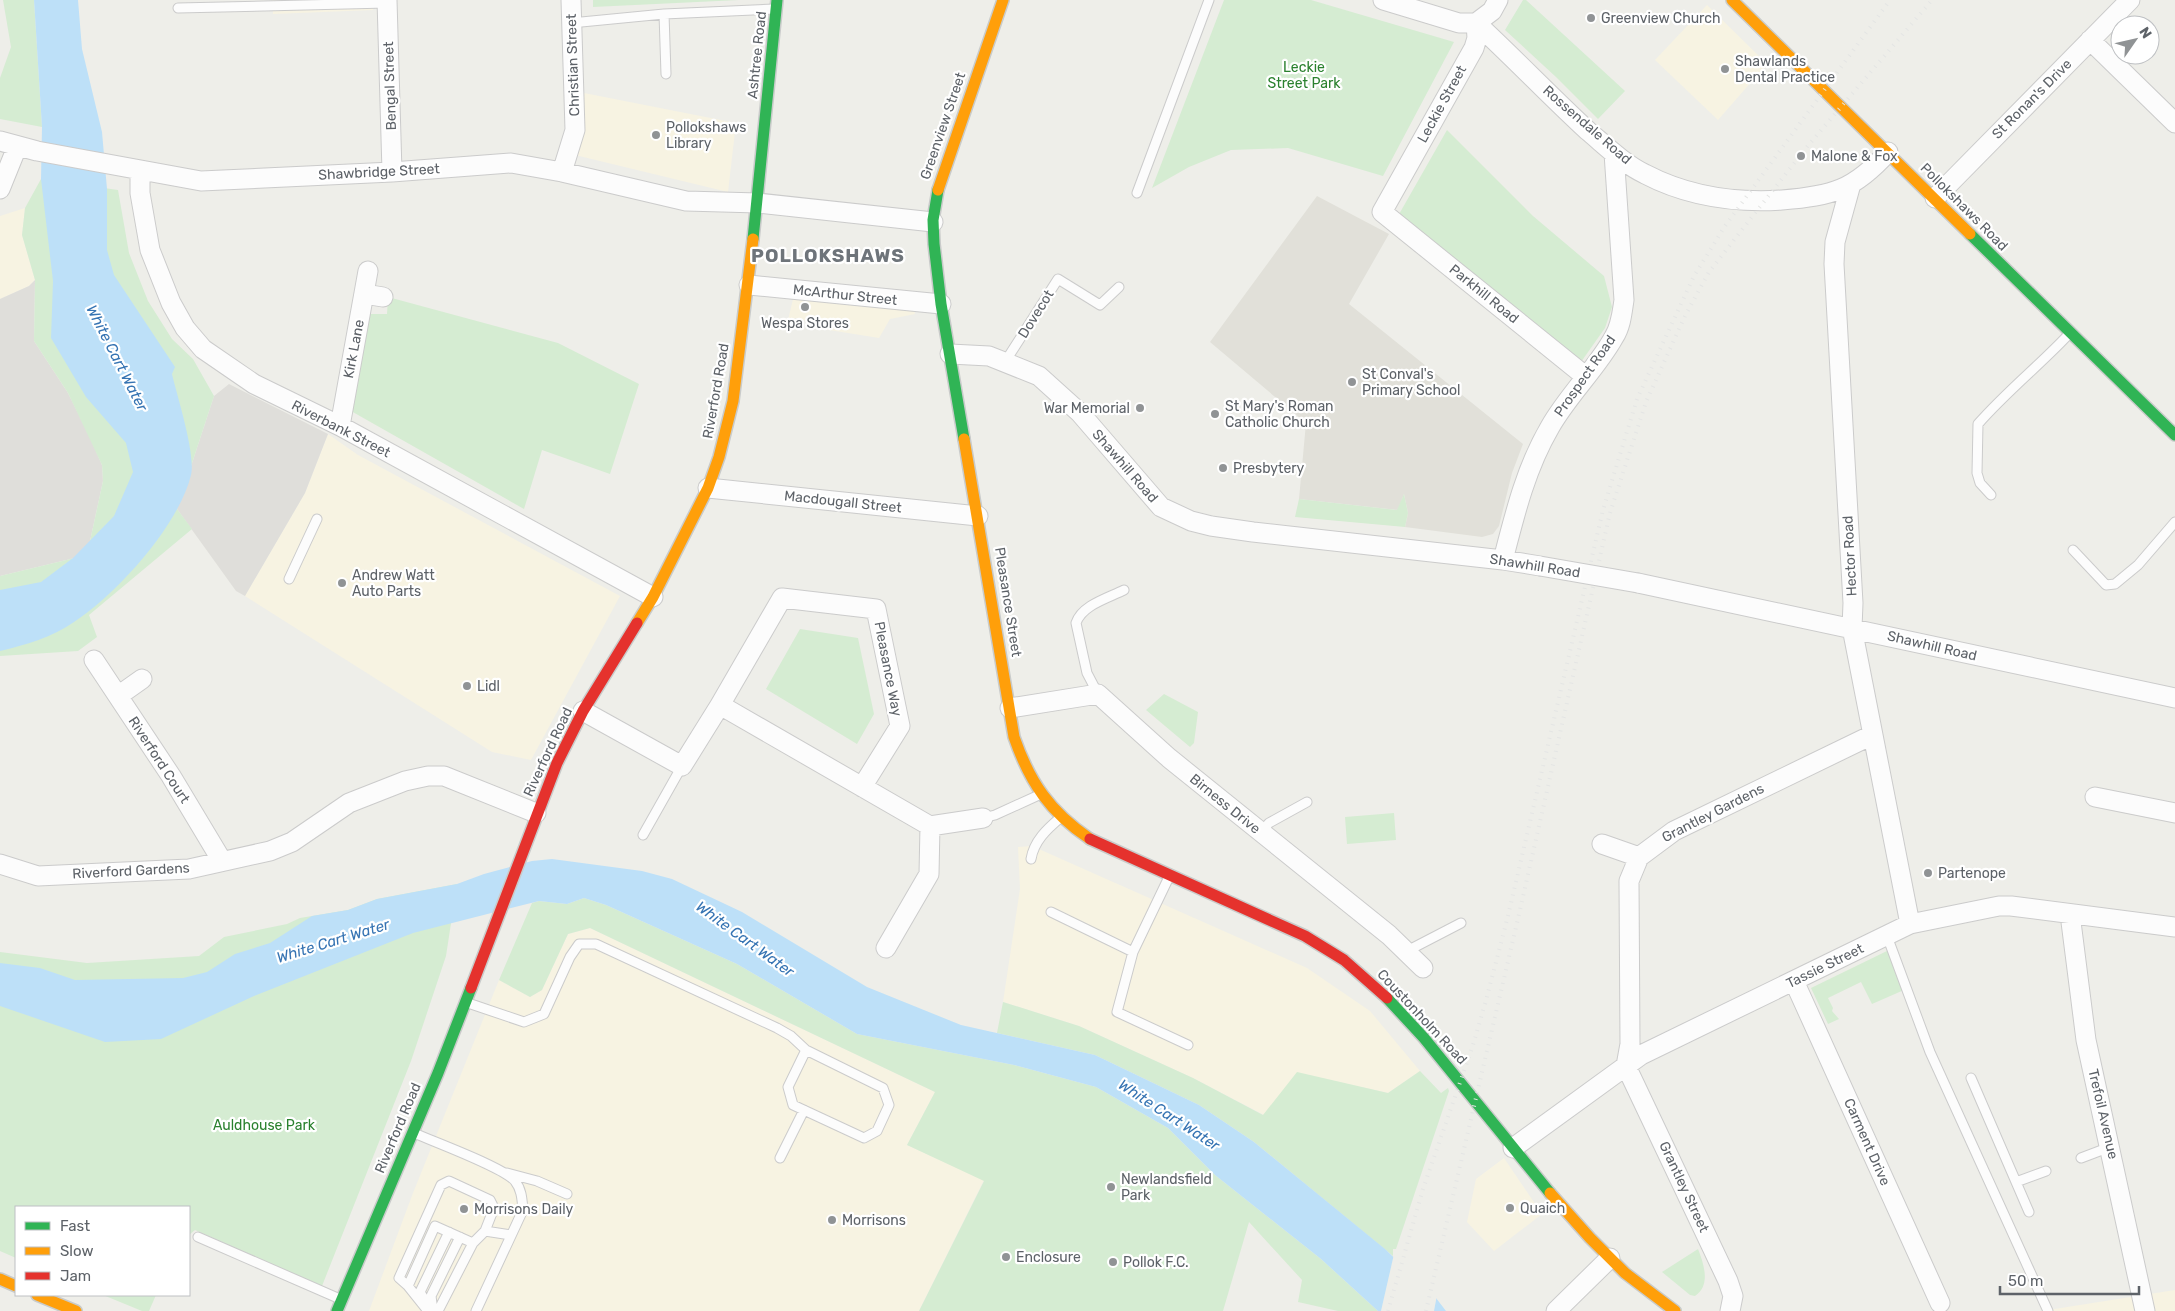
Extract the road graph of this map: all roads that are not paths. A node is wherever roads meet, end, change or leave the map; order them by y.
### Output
1 (571, 0) edge
2 (1003, 0) edge
3 (1210, 0) edge
4 (1383, 0) edge
5 (1498, 0) edge
6 (1732, 0) edge
7 (2130, 0) edge
8 (387, 2) edge
9 (777, 5) edge
10 (178, 8) dead end
11 (664, 14) junction
12 (571, 23) junction
13 (1476, 23) junction
14 (2090, 40) junction
15 (666, 74) dead end
16 (2175, 123) edge
17 (9, 144) edge
18 (1888, 152) junction
19 (1614, 154) junction
20 (140, 170) junction
21 (392, 172) junction
22 (562, 172) junction
23 (1850, 184) junction
24 (0, 189) edge
25 (1137, 193) dead end
26 (1935, 198) junction
27 (758, 203) junction
28 (1382, 212) joint
29 (933, 222) junction
30 (368, 271) dead end
31 (750, 285) junction
32 (1118, 286) dead end
33 (364, 294) junction
34 (383, 297) dead end
35 (941, 304) junction
36 (2070, 333) junction
37 (950, 354) junction
38 (1005, 362) junction
39 (1585, 376) junction
40 (340, 426) junction
41 (2175, 436) edge
42 (708, 488) junction
43 (1990, 496) dead end
44 (978, 516) junction
45 (317, 519) dead end
46 (2175, 522) edge
47 (2073, 550) dead end
48 (1504, 560) junction
49 (289, 579) dead end
50 (1124, 590) dead end
51 (653, 597) junction
52 (1852, 628) junction
53 (94, 660) dead end
54 (142, 680) dead end
55 (1098, 694) junction
56 (118, 696) junction
57 (2175, 698) edge
58 (720, 705) junction
59 (1010, 708) junction
60 (583, 711) junction
61 (1872, 735) junction
62 (682, 766) junction
63 (862, 787) junction
64 (1040, 795) junction
65 (2095, 797) dead end
66 (1307, 802) dead end
67 (536, 813) junction
68 (2175, 813) edge
69 (983, 818) joint
70 (1061, 818) junction
71 (930, 826) junction
72 (1260, 833) junction
73 (1080, 834) joint
74 (643, 835) dead end
75 (1602, 844) dead end
76 (1638, 857) junction
77 (1031, 859) dead end
78 (222, 860) junction
79 (0, 864) edge
80 (1169, 877) junction
81 (1051, 912) dead end
82 (2070, 914) junction
83 (1461, 923) dead end
84 (1910, 924) junction
85 (2175, 927) edge
86 (1887, 936) junction
87 (886, 948) dead end
88 (1407, 951) junction
89 (1133, 952) junction
90 (1423, 968) dead end
91 (1794, 981) junction
92 (465, 1002) junction
93 (1188, 1045) dead end
94 (806, 1050) junction
95 (1626, 1066) junction
96 (1971, 1078) dead end
97 (804, 1110) junction
98 (411, 1132) junction
99 (2110, 1147) junction
100 (1513, 1148) junction
101 (780, 1158) dead end
102 (2081, 1158) dead end
103 (500, 1171) junction
104 (2046, 1171) dead end
105 (2016, 1182) junction
106 (566, 1194) dead end
107 (2029, 1212) dead end
108 (436, 1226) junction
109 (420, 1228) junction
110 (485, 1231) junction
111 (449, 1232) junction
112 (511, 1235) junction
113 (198, 1237) dead end
114 (460, 1237) junction
115 (473, 1243) junction
116 (1610, 1258) junction
117 (0, 1279) edge
118 (15, 1286) edge
119 (408, 1286) junction
120 (39, 1296) edge
121 (1940, 1303) dead end
122 (340, 1306) edge
123 (76, 1311) edge
124 (431, 1311) edge
125 (438, 1311) edge
126 (476, 1311) edge
127 (1556, 1311) edge
128 (1675, 1311) edge
129 (1730, 1311) edge
130 (2048, 1311) edge
131 (2145, 1311) edge

1 - 12 street, Christian Street
2 - 29 street, Greenview Street
3 - 25 lane
4 - 13 street
5 - 13 street
6 - 18 street, Pollokshaws Road
7 - 14 street, St Ronan's Drive
8 - 10 lane
8 - 21 street, Bengal Street
9 - 11 lane
9 - 27 street, Ashtree Road
11 - 12 lane
11 - 15 lane
12 - 22 street, Christian Street
13 - 19 street, Rossendale Road
13 - 28 street, Leckie Street
14 - 16 street
14 - 26 street, St Ronan's Drive
17 - 20 street, Shawbridge Street
17 - 24 street
18 - 23 street, Rossendale Road
18 - 26 street, Pollokshaws Road
19 - 23 street, Rossendale Road
19 - 39 street, Prospect Road
20 - 21 street, Shawbridge Street
20 - 40 street, Riverbank Street
21 - 22 street, Shawbridge Street
22 - 27 street, Shawbridge Street
23 - 52 street, Hector Road
26 - 36 street, Pollokshaws Road
27 - 29 street, Shawbridge Street
27 - 31 street, Riverford Road
28 - 39 street, Parkhill Road
29 - 35 street, Greenview Street
30 - 33 street, Kirk Lane
31 - 35 street, McArthur Street
31 - 42 street, Riverford Road
32 - 38 lane, Dovecot
33 - 34 street
33 - 40 street, Kirk Lane
35 - 37 street, Greenview Street
36 - 41 street, Pollokshaws Road
36 - 43 lane
37 - 38 street, Shawhill Road
37 - 44 street, Pleasance Street
38 - 48 street, Shawhill Road
39 - 48 street, Prospect Road
40 - 51 street, Riverbank Street
42 - 44 street, Macdougall Street
42 - 51 street, Riverford Road
44 - 59 street, Pleasance Street
45 - 49 lane
46 - 47 lane
48 - 52 street, Shawhill Road, bridge
50 - 55 lane
51 - 60 street, Riverford Road
52 - 57 street, Shawhill Road
52 - 61 street, Hector Road
53 - 56 street, Riverford Court
54 - 56 street
55 - 59 street
55 - 72 street, Birness Drive
56 - 78 street, Riverford Court
58 - 62 street, Pleasance Way
58 - 63 street
58 - 63 street, Pleasance Way
59 - 64 street, Pleasance Street
60 - 62 street
60 - 67 street, Riverford Road
61 - 76 street, Grantley Gardens
61 - 84 street, Hector Road
62 - 74 lane
63 - 71 street
64 - 69 lane
64 - 70 street, Pleasance Street
65 - 68 street
66 - 72 lane
67 - 78 street, Riverford Gardens
67 - 92 street, Riverford Road
69 - 71 street
70 - 73 street, Pleasance Street
70 - 77 lane
71 - 87 street
72 - 88 street, Birness Drive
73 - 80 street, Coustonholm Road
75 - 76 street
76 - 95 street
78 - 79 street, Riverford Gardens
80 - 89 lane
80 - 100 street, Coustonholm Road
81 - 89 lane
82 - 84 street, Tassie Street
82 - 85 street, Tassie Street
82 - 99 street, Trefoil Avenue
83 - 88 lane
84 - 86 street, Tassie Street
86 - 91 street, Tassie Street
86 - 130 lane
88 - 90 street, Birness Drive
89 - 93 lane
91 - 95 street, Tassie Street
91 - 121 street, Carment Drive
92 - 94 lane
92 - 98 street, Riverford Road
94 - 97 lane
94 - 97 lane
95 - 100 street, Tassie Street
95 - 129 street, Grantley Street
96 - 105 lane
97 - 101 lane
98 - 103 lane
98 - 122 street, Riverford Road
99 - 102 lane
99 - 131 street, Trefoil Avenue
100 - 116 street, Coustonholm Road
103 - 106 lane
103 - 112 lane
104 - 105 lane
105 - 107 lane
108 - 109 lane
108 - 111 lane
108 - 119 lane
109 - 110 lane
109 - 119 lane
110 - 112 lane
110 - 115 lane
111 - 114 lane
111 - 124 lane
112 - 126 lane
113 - 122 lane
114 - 115 lane
114 - 124 lane
115 - 125 lane
116 - 127 street
116 - 128 street, Coustonholm Road
117 - 118 street
119 - 124 lane
120 - 123 street

